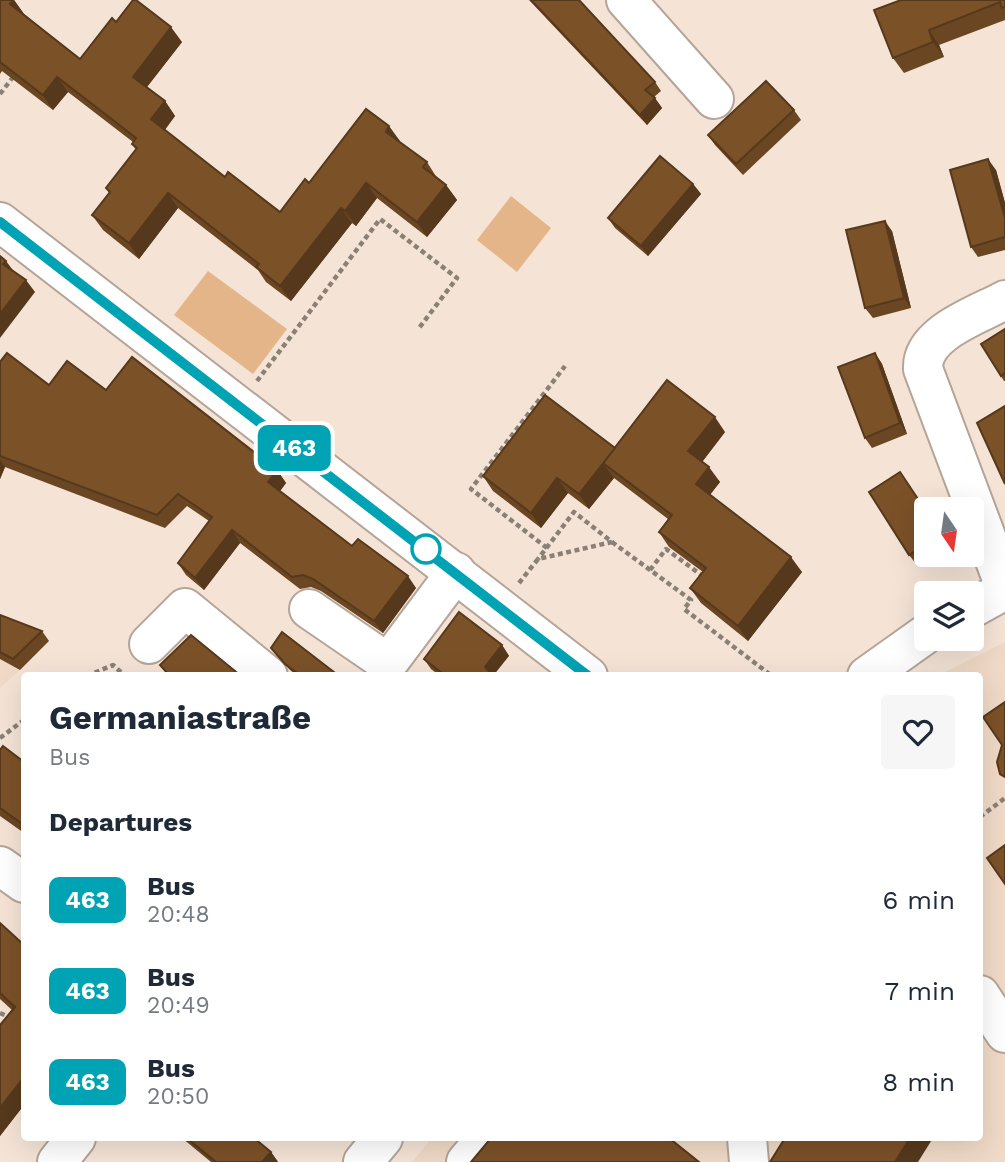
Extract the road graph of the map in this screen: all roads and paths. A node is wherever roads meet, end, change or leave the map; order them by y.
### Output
1 (646, 7) edge
2 (13, 78) edge
3 (0, 94) edge
4 (715, 99) dead end
5 (0, 222) edge
6 (1005, 300) edge
7 (419, 328) dead end
8 (565, 366) dead end
9 (254, 385) dead end
10 (612, 542) junction
11 (547, 548) junction
12 (538, 559) junction
13 (650, 570) junction
14 (456, 572) junction
15 (517, 587) dead end
16 (1005, 588) edge
17 (691, 600) junction
18 (984, 601) edge
19 (309, 609) dead end
20 (914, 643) edge
21 (149, 644) dead end
22 (96, 672) edge
23 (121, 672) edge
24 (263, 672) edge
25 (583, 672) edge
26 (767, 672) edge
27 (873, 672) edge
28 (21, 722) edge
29 (0, 738) edge
30 (1005, 798) edge
31 (983, 815) edge
32 (0, 866) edge
33 (21, 881) edge
34 (0, 1013) edge
35 (12, 1018) edge
36 (484, 1141) edge
37 (747, 1141) edge
38 (466, 1162) edge
39 (749, 1162) edge

1 - 4 street
2 - 3 path
5 - 14 street
6 - 16 street
7 - 9 path
8 - 11 path
10 - 11 path
10 - 12 path
10 - 13 path
11 - 12 path
12 - 15 path
13 - 17 path
13 - 17 path
14 - 19 street
14 - 25 street
16 - 18 street
17 - 26 path
20 - 27 street
21 - 24 street
22 - 23 path
28 - 29 path
30 - 31 path
32 - 33 street
34 - 35 path
36 - 38 street
37 - 39 street

